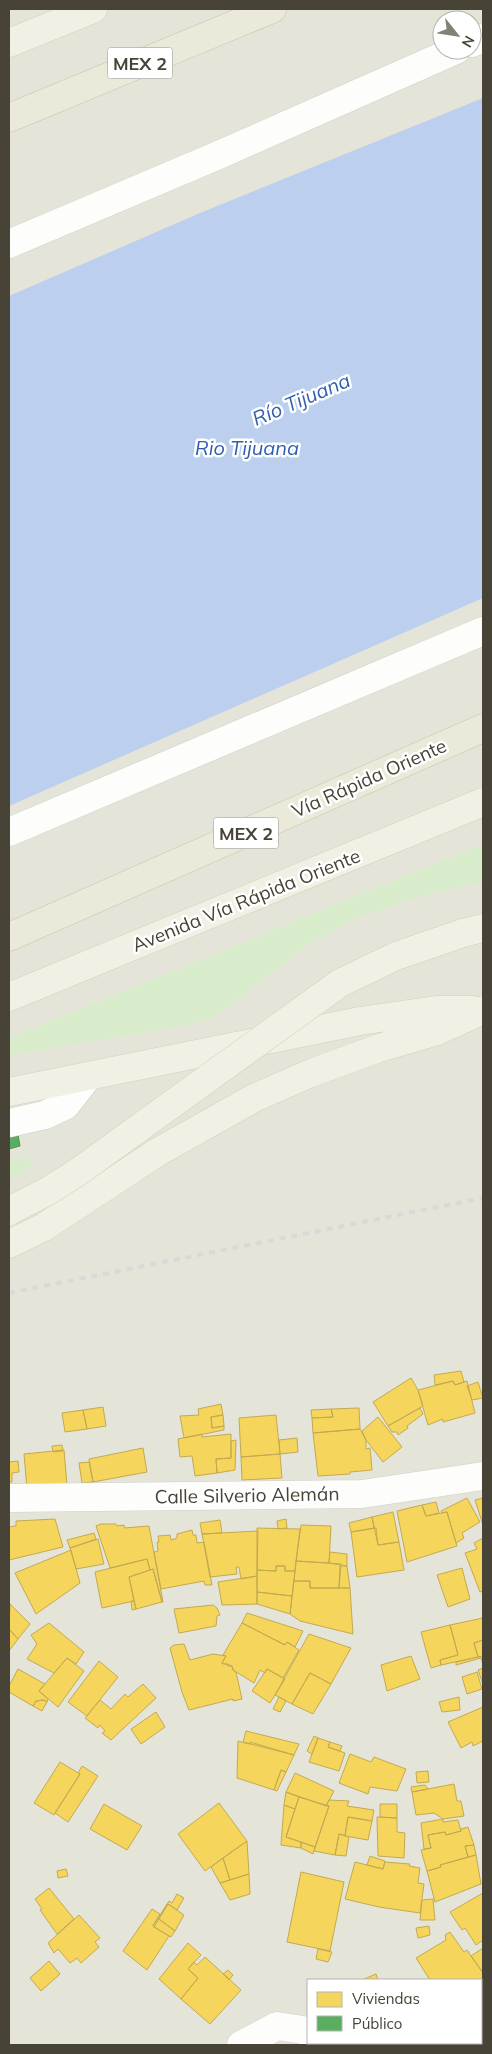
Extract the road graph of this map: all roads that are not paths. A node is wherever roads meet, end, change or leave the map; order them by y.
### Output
1 (60, 9) edge
2 (93, 9) edge
3 (272, 9) edge
4 (35, 32) junction
5 (9, 43) edge
6 (434, 60) edge
7 (9, 118) edge
8 (9, 244) edge
9 (483, 631) edge
10 (483, 728) edge
11 (483, 802) edge
12 (9, 832) edge
13 (473, 931) edge
14 (9, 937) edge
15 (9, 997) edge
16 (483, 1010) edge
17 (87, 1078) junction
18 (9, 1092) edge
19 (9, 1123) edge
20 (9, 1211) edge
21 (9, 1244) edge
22 (483, 1476) edge
23 (9, 1498) edge
24 (307, 2034) edge
25 (241, 2045) edge

1 - 4 main road
2 - 4 main road
3 - 7 highway, MEX 2
4 - 5 main road
6 - 8 street
9 - 12 street
10 - 14 highway, Vía Rápida Oriente / MEX 2
11 - 15 main road, Avenida Vía Rápida Oriente
13 - 20 main road, bridge
16 - 17 main road
16 - 21 main road
17 - 18 main road
17 - 19 street
22 - 23 street, Calle Silverio Alemán
24 - 25 street

